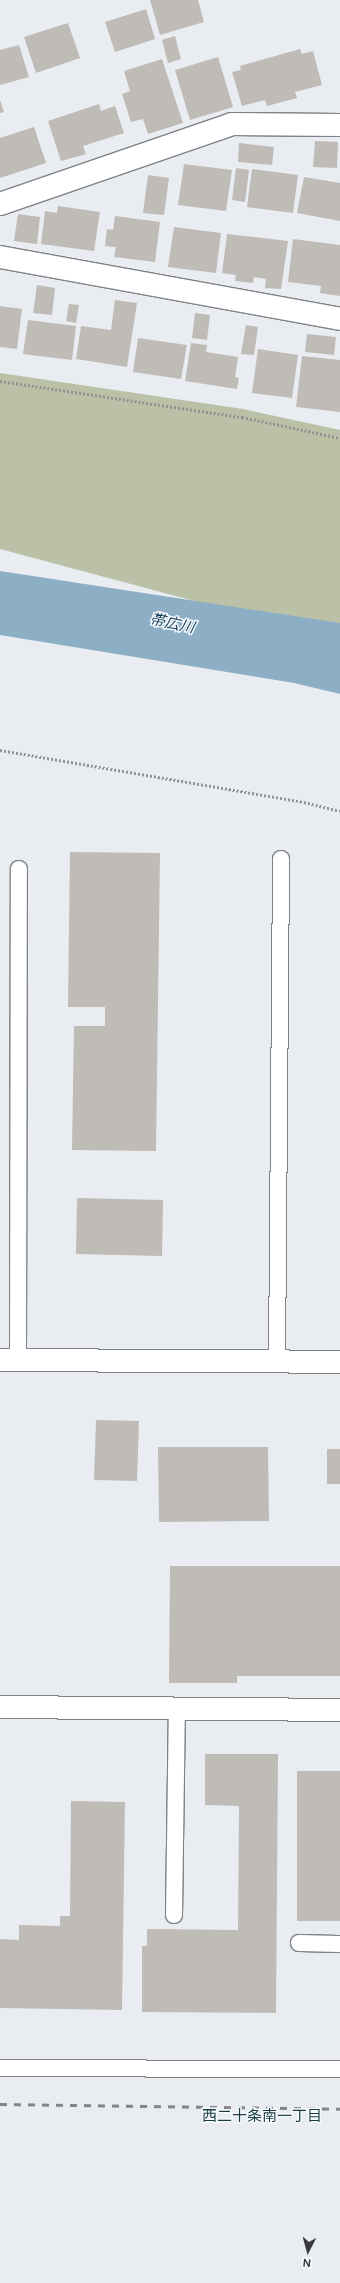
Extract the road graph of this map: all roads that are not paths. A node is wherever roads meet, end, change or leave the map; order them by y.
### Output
1 (340, 125) edge
2 (0, 204) edge
3 (0, 257) edge
4 (340, 318) edge
5 (281, 859) dead end
6 (19, 869) dead end
7 (9, 1360) edge
8 (277, 1362) junction
9 (340, 1362) edge
10 (0, 1707) edge
11 (177, 1708) junction
12 (340, 1710) edge
13 (174, 1914) dead end
14 (298, 1943) dead end
15 (340, 1944) edge
16 (0, 2068) edge
17 (340, 2069) edge

1 - 2 street
3 - 4 street
5 - 8 lane
6 - 7 lane
7 - 8 street
8 - 9 street
10 - 11 street
11 - 12 street
11 - 13 lane
14 - 15 lane
16 - 17 lane

